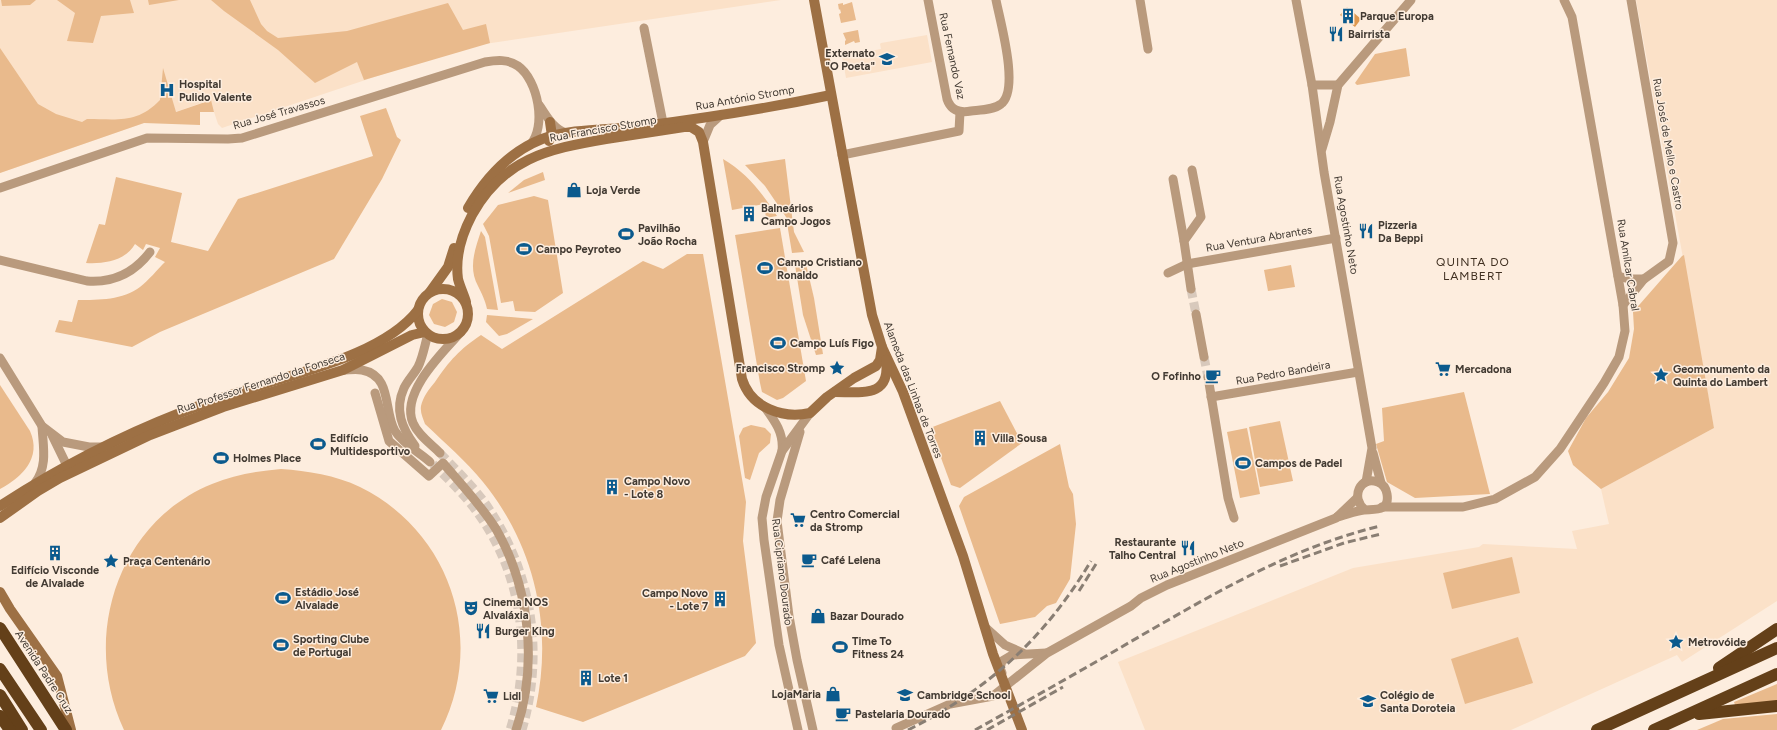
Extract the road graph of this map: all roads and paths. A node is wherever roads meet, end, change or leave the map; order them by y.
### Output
1 (814, 0) edge
2 (928, 0) edge
3 (996, 0) edge
4 (1140, 0) edge
5 (1296, 0) edge
6 (1412, 0) edge
7 (1564, 0) edge
8 (1631, 0) edge
9 (644, 28) dead end
10 (1148, 50) dead end
11 (1312, 85) junction
12 (1338, 85) junction
13 (831, 95) junction
14 (539, 105) junction
15 (960, 112) junction
16 (721, 115) junction
17 (550, 122) junction
18 (664, 123) junction
19 (566, 133) junction
20 (552, 136) junction
21 (703, 142) junction
22 (530, 145) junction
23 (1321, 152) junction
24 (842, 155) junction
25 (528, 159) junction
26 (1192, 170) dead end
27 (1173, 179) dead end
28 (0, 188) edge
29 (1336, 238) junction
30 (1184, 241) junction
31 (150, 252) dead end
32 (0, 260) edge
33 (1187, 264) junction
34 (1168, 273) dead end
35 (1618, 276) junction
36 (1644, 279) junction
37 (1191, 289) tunnel mouth
38 (430, 292) junction
39 (466, 302) junction
40 (1624, 304) junction
41 (418, 310) junction
42 (1196, 314) tunnel mouth
43 (461, 332) junction
44 (427, 333) junction
45 (882, 347) junction
46 (1204, 357) tunnel mouth
47 (0, 358) edge
48 (343, 370) junction
49 (1358, 372) junction
50 (1208, 377) tunnel mouth
51 (835, 392) junction
52 (375, 393) dead end
53 (1211, 397) junction
54 (764, 406) junction
55 (810, 413) junction
56 (802, 425) junction
57 (42, 426) junction
58 (52, 433) junction
59 (103, 447) junction
60 (1372, 448) junction
61 (782, 451) junction
62 (440, 453) tunnel mouth
63 (421, 454) junction
64 (430, 462) tunnel mouth
65 (69, 469) junction
66 (1366, 482) junction
67 (35, 483) junction
68 (1381, 483) junction
69 (1388, 496) junction
70 (1357, 498) junction
71 (0, 506) edge
72 (1382, 507) junction
73 (1410, 507) junction
74 (1365, 510) junction
75 (0, 518) edge
76 (1234, 518) dead end
77 (1336, 518) junction
78 (0, 592) edge
79 (985, 627) junction
80 (0, 628) edge
81 (1777, 629) edge
82 (1777, 648) edge
83 (1047, 653) junction
84 (1028, 654) junction
85 (0, 669) edge
86 (1002, 673) junction
87 (1777, 674) edge
88 (1006, 686) junction
89 (1689, 687) junction
90 (0, 695) edge
91 (1777, 706) edge
92 (1690, 715) junction
93 (0, 716) edge
94 (896, 728) dead end
95 (10, 730) edge
96 (22, 730) edge
97 (41, 730) edge
98 (66, 730) edge
99 (71, 730) edge
100 (516, 730) edge
101 (798, 730) edge
102 (814, 730) edge
103 (1022, 730) edge
104 (1597, 730) edge
105 (1654, 730) edge

1 - 13 street, Alameda das Linhas de Torres
2 - 15 street, Rua Fernando Vaz
3 - 15 street
4 - 10 street
5 - 11 street
6 - 12 street, Rua Agostinho Neto
7 - 35 street, Rua Amílcar Cabral
8 - 36 street, Rua José de Mello e Castro
9 - 18 street
11 - 12 street
11 - 23 street
12 - 23 street, Rua Agostinho Neto
13 - 16 street, Rua António Stromp
13 - 24 street, Alameda das Linhas de Torres
14 - 17 street, Rua José Travassos
14 - 22 street, Rua José Travassos
14 - 28 street, Rua José Travassos
15 - 24 street
16 - 18 street, Rua António Stromp
16 - 21 street
17 - 19 street, Rua José Travassos
17 - 20 street
18 - 19 street, Rua Francisco Stromp
19 - 20 street, Rua Francisco Stromp
20 - 22 street, Rua Francisco Stromp
20 - 25 street
21 - 25 street, Rua Francisco Stromp
21 - 54 street, Rua Francisco Stromp
22 - 38 street, Rua Francisco Stromp
23 - 29 street, Rua Agostinho Neto
24 - 45 street, Alameda das Linhas de Torres
25 - 39 street, Rua Francisco Stromp
26 - 30 street
27 - 30 street
29 - 33 street, Rua Ventura Abrantes
29 - 49 street, Rua Agostinho Neto
30 - 33 street
31 - 32 street
33 - 34 street, Rua Ventura Abrantes
33 - 37 street
35 - 36 street
35 - 40 street, Rua Amílcar Cabral
36 - 40 street, Rua José de Mello e Castro
38 - 39 street
38 - 41 street
39 - 43 street
40 - 73 street, Rua Amílcar Cabral
41 - 44 street
41 - 59 street, Rua Professor Fernando da Fonseca
42 - 46 street
43 - 44 street
43 - 62 street
44 - 48 street, Rua Professor Fernando da Fonseca
44 - 63 street
45 - 51 street
45 - 51 street
45 - 79 street, Alameda das Linhas de Torres
47 - 57 street
48 - 63 street
48 - 65 street, Rua Professor Fernando da Fonseca
49 - 53 street, Rua Pedro Bandeira
49 - 60 street, Rua Agostinho Neto
50 - 53 street
51 - 55 street
52 - 100 street
53 - 76 street
54 - 55 street, Rua Francisco Stromp
54 - 61 street
55 - 56 street, Rua Cipriano Dourado
56 - 61 street, Rua Cipriano Dourado
56 - 102 street, Rua Cipriano Dourado
57 - 58 street
57 - 67 street
58 - 59 street
58 - 65 street
59 - 65 street, Rua Professor Fernando da Fonseca
60 - 66 street, Rua Agostinho Neto
60 - 68 street
61 - 101 street, Rua Cipriano Dourado
63 - 64 street
65 - 67 street, Rua Professor Fernando da Fonseca
65 - 75 street, Rua Professor Fernando da Fonseca
66 - 68 street
66 - 70 street
67 - 71 street, Rua Professor Fernando da Fonseca
68 - 69 street
69 - 72 street
69 - 73 street
70 - 74 street
70 - 77 street, Rua Agostinho Neto
72 - 73 street, Rua Amílcar Cabral
72 - 74 street
74 - 77 street
77 - 83 street, Rua Agostinho Neto
78 - 99 street
79 - 84 street, Rua Agostinho Neto
79 - 86 street, Alameda das Linhas de Torres
80 - 98 highway, Avenida Padre Cruz
81 - 89 highway
82 - 89 highway
83 - 84 street, Rua Agostinho Neto
83 - 88 street, Rua Agostinho Neto
84 - 86 street, Rua Agostinho Neto
85 - 97 highway
86 - 88 street, Alameda das Linhas de Torres
87 - 92 highway
88 - 94 street, Rua Agostinho Neto
88 - 103 street, Alameda das Linhas de Torres
89 - 104 highway
90 - 96 highway
91 - 92 highway
92 - 105 highway
93 - 95 highway

